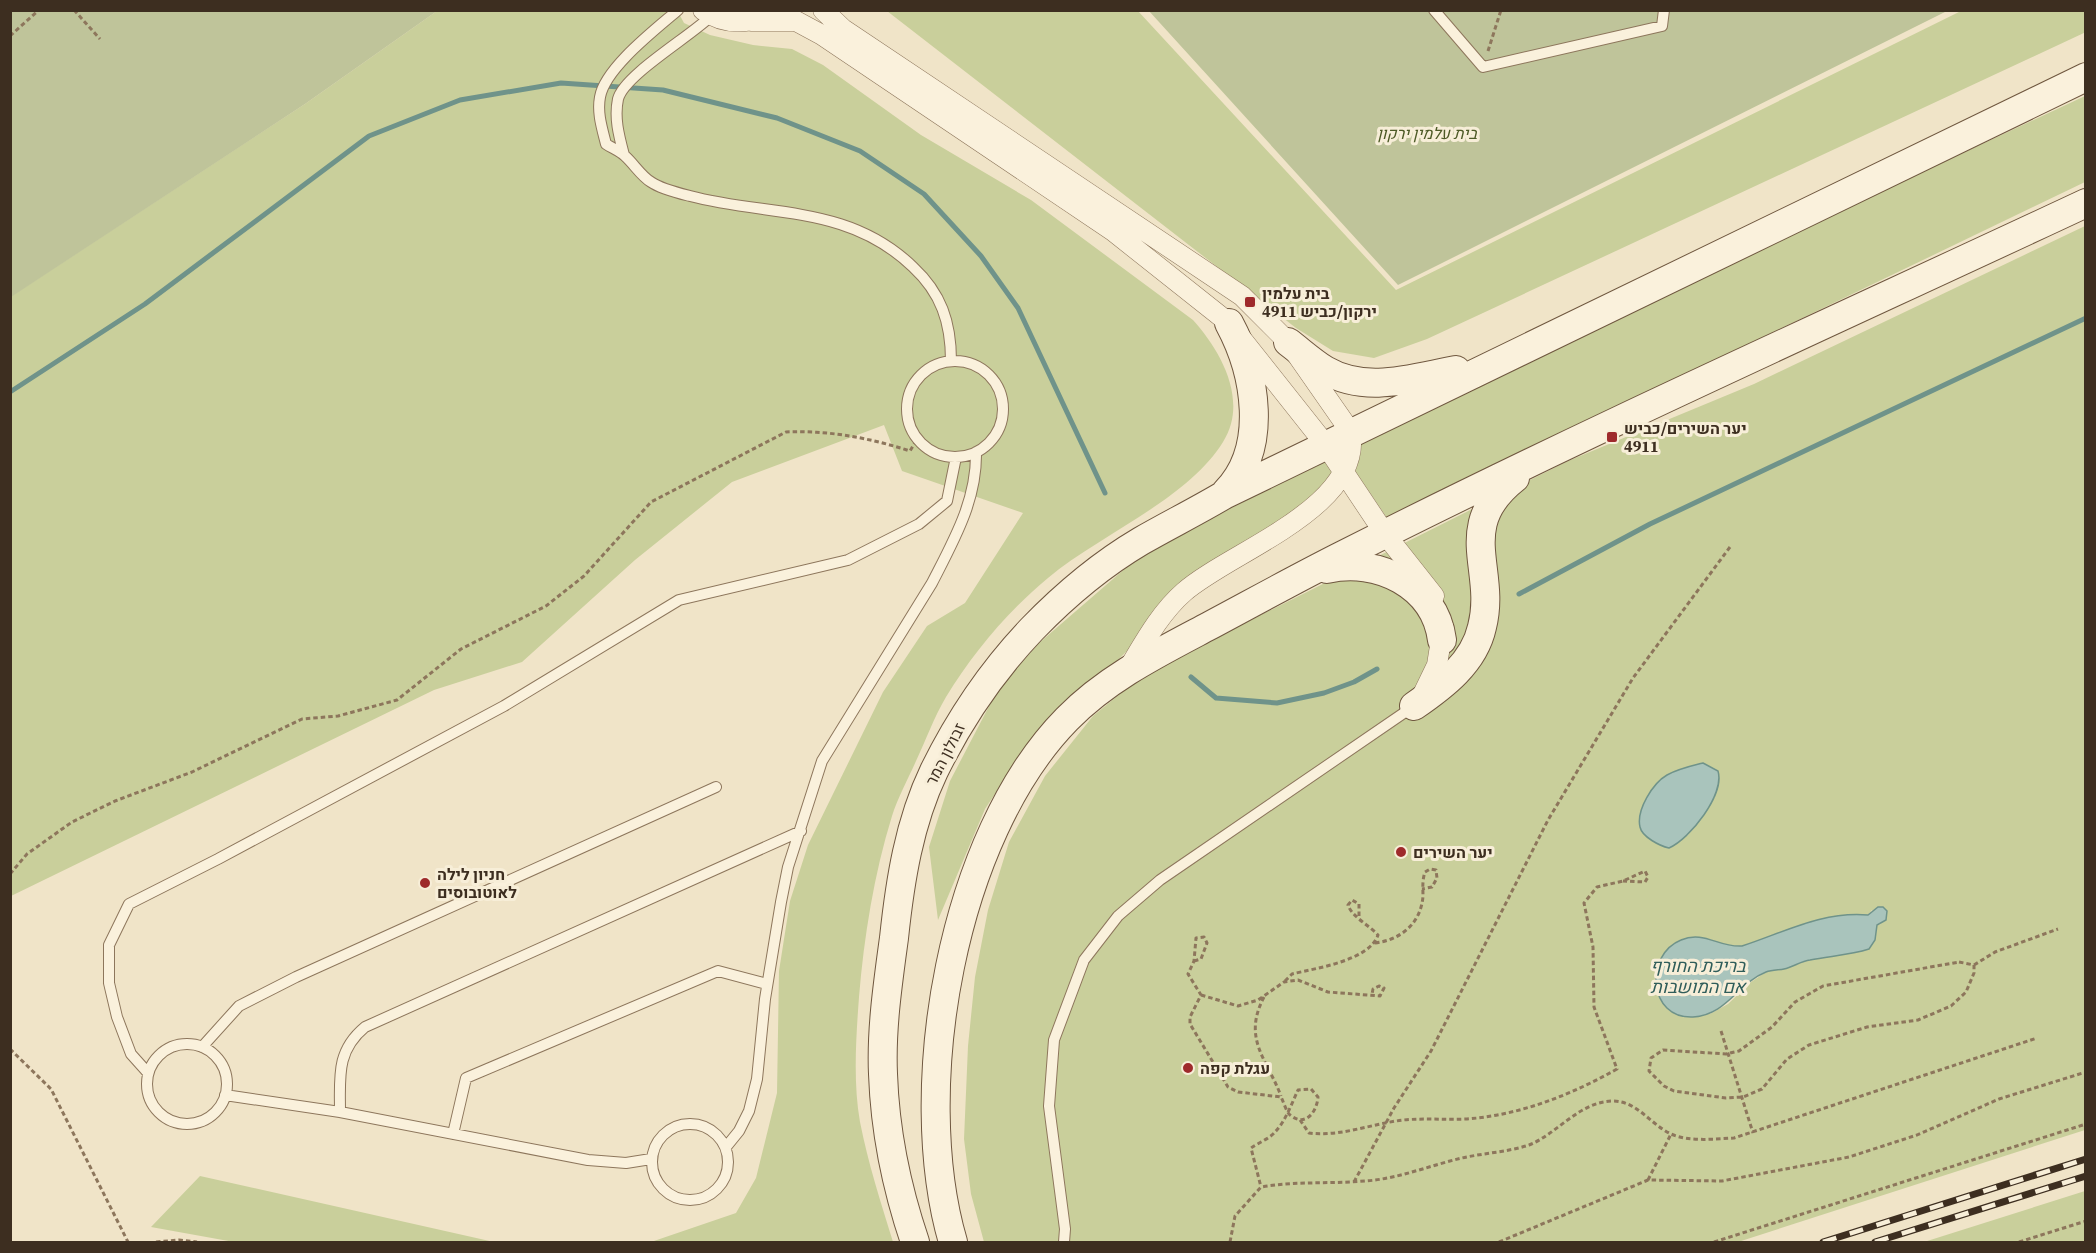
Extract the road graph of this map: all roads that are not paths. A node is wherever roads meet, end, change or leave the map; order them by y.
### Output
1 (678, 10) edge
2 (776, 10) edge
3 (823, 10) edge
4 (1434, 10) edge
5 (1664, 10) edge
6 (707, 13) edge
7 (751, 21) junction
8 (2085, 77) edge
9 (624, 154) junction
10 (2085, 202) edge
11 (1229, 324) junction
12 (1288, 342) junction
13 (1512, 353) junction
14 (951, 361) junction
15 (1338, 438) junction
16 (976, 452) junction
17 (956, 457) junction
18 (1544, 458) junction
19 (1344, 470) junction
20 (1224, 495) junction
21 (1385, 534) junction
22 (1299, 577) junction
23 (1442, 640) junction
24 (1128, 669) junction
25 (1414, 706) junction
26 (716, 787) dead end
27 (801, 831) junction
28 (767, 984) junction
29 (202, 1047) junction
30 (148, 1074) junction
31 (225, 1095) junction
32 (340, 1112) junction
33 (453, 1134) junction
34 (726, 1147) junction
35 (651, 1159) junction
36 (915, 1242) edge
37 (953, 1242) edge
38 (1064, 1242) edge

1 - 9 lane
2 - 7 street
3 - 12 street
4 - 5 lane
6 - 7 street
6 - 9 lane
7 - 11 street
8 - 13 main road
9 - 14 lane
10 - 18 main road
11 - 15 street
11 - 20 main road
12 - 13 main road
12 - 15 street
13 - 15 main road, זבולון המר
14 - 16 lane
14 - 17 lane
15 - 19 street
15 - 19 street
15 - 20 main road, זבולון המר
16 - 17 lane
16 - 27 lane
17 - 30 lane
18 - 21 main road
18 - 25 main road
19 - 21 street
19 - 24 street
20 - 36 main road, זבולון המר
21 - 22 main road
21 - 23 street
22 - 23 main road
22 - 24 main road
23 - 25 street
24 - 37 main road
25 - 38 lane
26 - 29 lane
27 - 28 lane
27 - 32 lane
28 - 33 lane
28 - 34 lane
29 - 30 lane
29 - 31 lane
30 - 31 lane
31 - 32 lane
32 - 33 lane
33 - 35 lane
34 - 35 lane
34 - 35 lane

